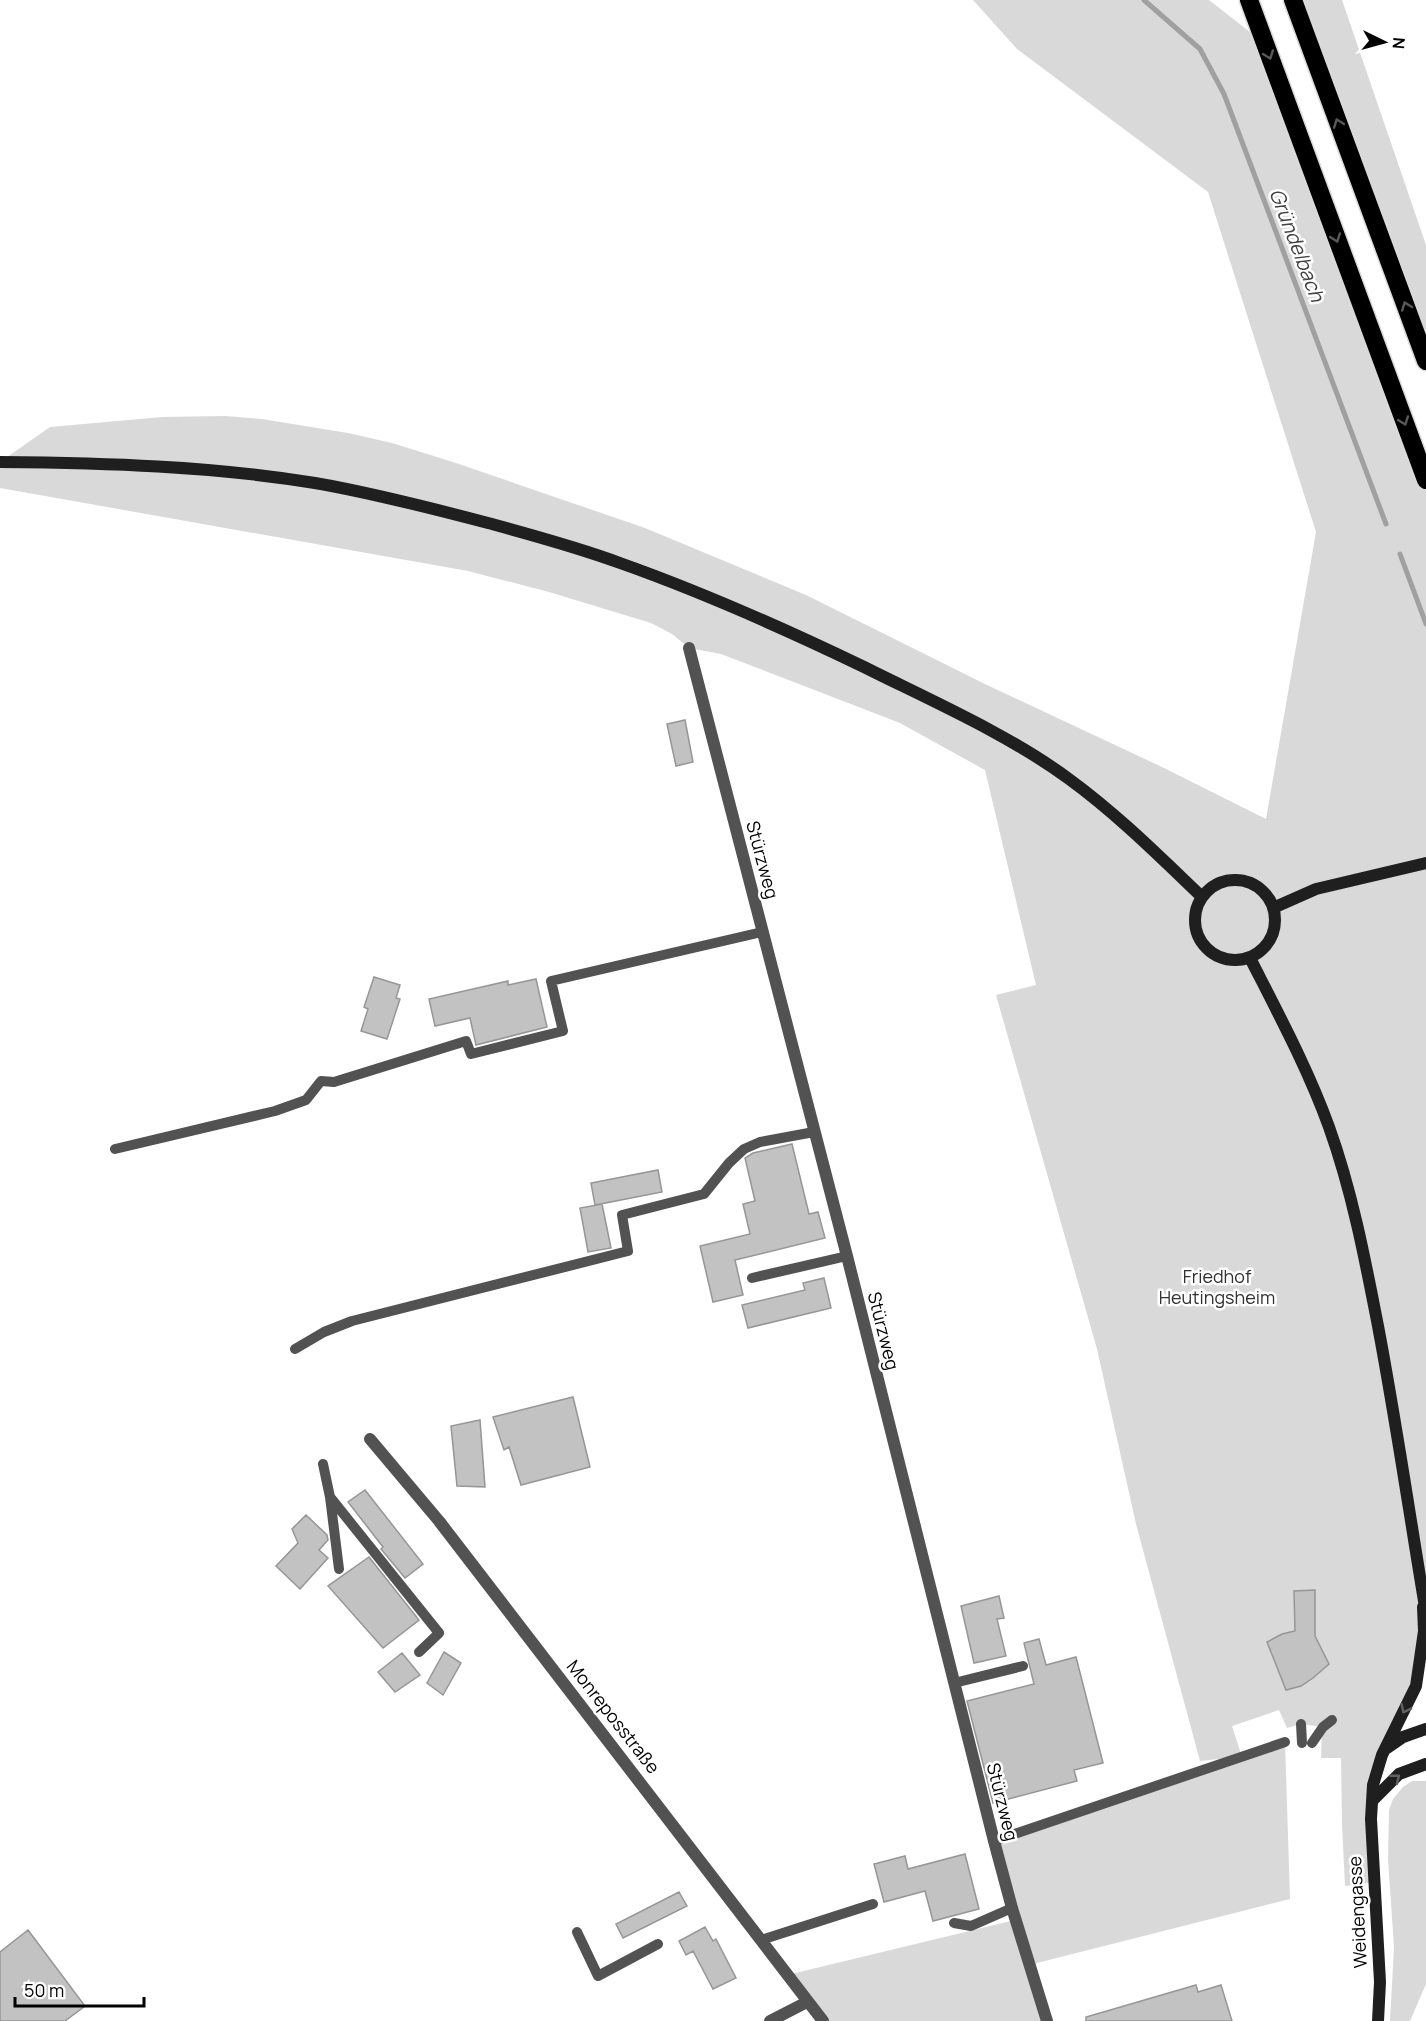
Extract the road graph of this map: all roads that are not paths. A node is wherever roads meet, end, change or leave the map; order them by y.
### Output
1 (1249, 0) edge
2 (1293, 0) edge
3 (1426, 361) edge
4 (0, 462) edge
5 (1426, 480) edge
6 (689, 648) dead end
7 (1426, 863) edge
8 (1202, 897) junction
9 (1274, 908) junction
10 (762, 932) junction
11 (1250, 958) junction
12 (814, 1132) junction
13 (115, 1149) dead end
14 (847, 1256) junction
15 (752, 1278) dead end
16 (295, 1349) dead end
17 (370, 1439) dead end
18 (322, 1464) dead end
19 (330, 1497) junction
20 (339, 1569) dead end
21 (1422, 1591) junction
22 (1426, 1613) edge
23 (419, 1652) dead end
24 (1023, 1666) dead end
25 (954, 1683) junction
26 (1332, 1720) dead end
27 (1300, 1724) dead end
28 (1426, 1729) edge
29 (1285, 1742) dead end
30 (1384, 1750) junction
31 (1426, 1764) edge
32 (1372, 1801) junction
33 (994, 1841) junction
34 (873, 1904) dead end
35 (1012, 1908) junction
36 (954, 1923) dead end
37 (577, 1932) dead end
38 (761, 1940) junction
39 (658, 1944) dead end
40 (807, 2002) junction
41 (770, 2021) edge
42 (823, 2021) edge
43 (1047, 2021) edge
44 (1378, 2021) edge

1 -> 5 highway
3 -> 2 highway
4 - 8 main road
6 - 10 street, Stürzweg
7 - 9 main road
8 - 9 main road
8 - 11 main road
9 - 11 main road
10 - 12 street, Stürzweg
10 - 13 lane
11 - 21 main road
12 - 14 street, Stürzweg
12 - 16 lane
14 - 15 lane
14 - 25 street, Stürzweg
17 - 38 street, Monreposstraße
18 - 19 lane
19 - 20 lane
19 - 23 lane
21 - 22 main road
21 -> 30 main road, Weidengasse
24 - 25 lane
25 - 33 street, Stürzweg
26 - 27 lane
28 - 30 main road
29 - 33 lane
30 - 32 main road, Weidengasse
32 -> 31 main road
32 - 44 main road, Weidengasse
33 - 35 street, Stürzweg
34 - 38 lane
35 - 36 lane
35 - 43 street, Stürzweg
37 - 39 lane
38 - 40 street, Monreposstraße
40 - 41 street
40 - 42 street, Monreposstraße

